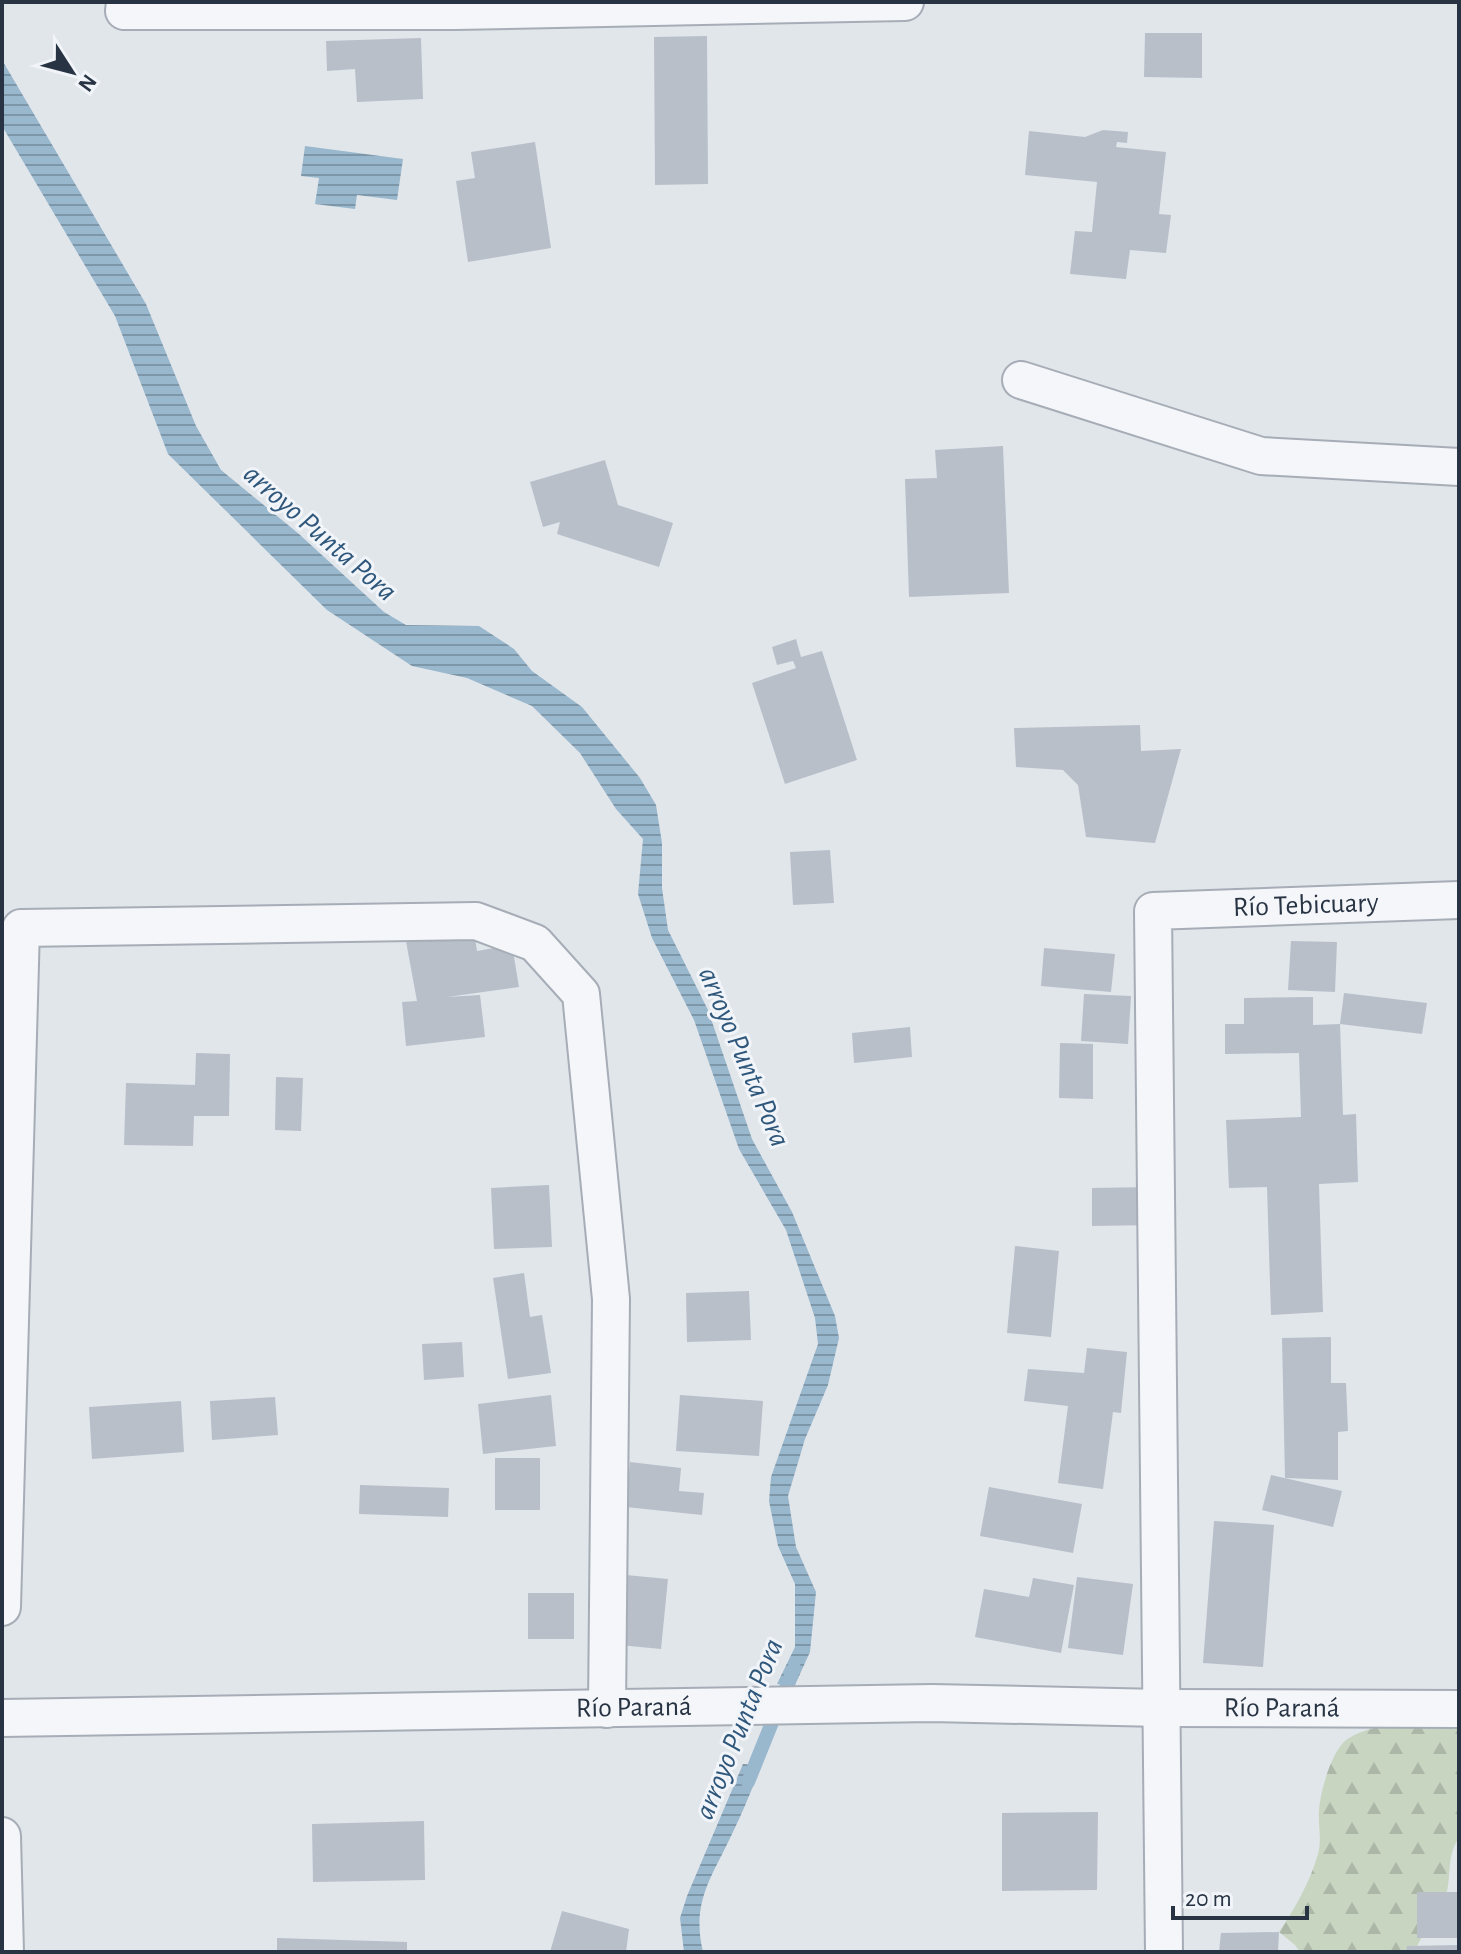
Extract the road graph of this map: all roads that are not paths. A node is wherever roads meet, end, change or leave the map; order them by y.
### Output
1 (905, 2) edge
2 (828, 3) edge
3 (124, 6) edge
4 (456, 6) edge
5 (1021, 380) dead end
6 (1459, 467) edge
7 (1459, 900) edge
8 (2, 925) edge
9 (38, 927) junction
10 (2, 1607) edge
11 (1161, 1708) junction
12 (607, 1709) junction
13 (1459, 1709) edge
14 (2, 1718) edge
15 (2, 1836) edge
16 (5, 1952) edge
17 (1164, 1952) edge

1 - 2 street
2 - 4 street
3 - 4 street
5 - 6 street
7 - 11 street, Río Tebicuary
8 - 9 street
9 - 10 street
9 - 12 street
11 - 12 street, Río Paraná
11 - 13 street, Río Paraná
11 - 17 street
12 - 14 street, Río Paraná
15 - 16 street

